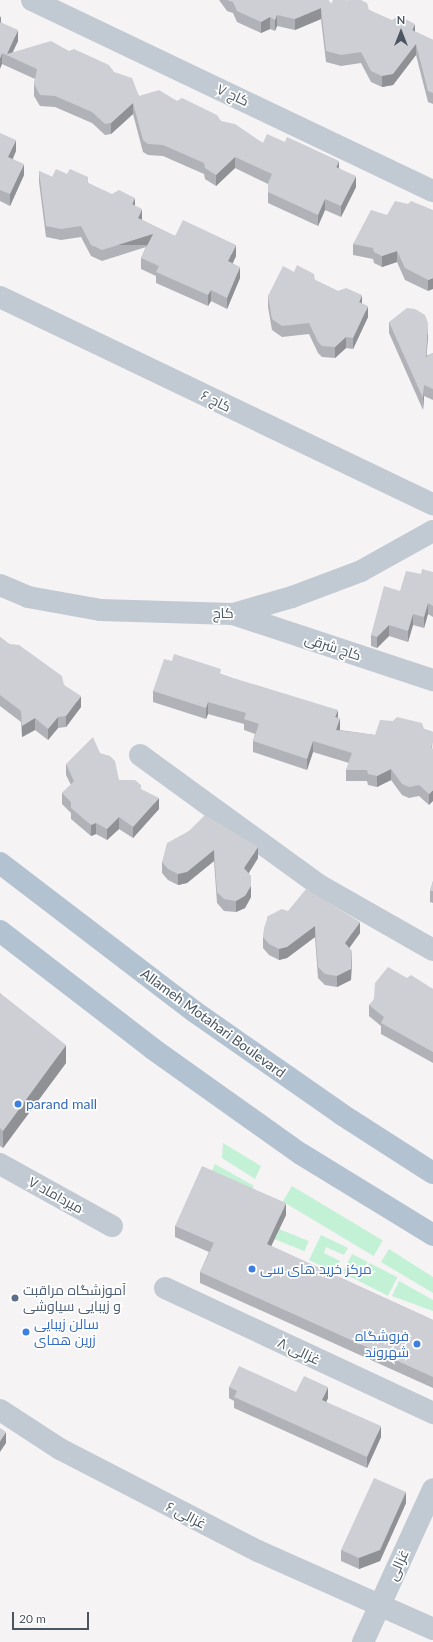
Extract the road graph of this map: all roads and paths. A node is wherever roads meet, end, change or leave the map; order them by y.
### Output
1 (32, 0) edge
2 (433, 191) edge
3 (0, 297) edge
4 (433, 504) edge
5 (433, 531) edge
6 (0, 585) edge
7 (233, 614) junction
8 (433, 680) edge
9 (140, 755) dead end
10 (0, 863) edge
11 (0, 931) edge
12 (433, 950) edge
13 (0, 1164) edge
14 (433, 1173) edge
15 (112, 1226) dead end
16 (433, 1236) edge
17 (165, 1288) dead end
18 (0, 1410) edge
19 (433, 1413) edge
20 (433, 1489) edge
21 (380, 1606) junction
22 (433, 1629) edge
23 (364, 1642) edge

1 - 2 street, کاج ۷
3 - 4 street, کاج ۶
5 - 7 street, کاج
6 - 7 street, کاج
7 - 8 street, کاج شرقی
9 - 12 street
10 - 14 main road, Allameh Motahari Boulevard
11 - 16 main road
13 - 15 street, میرداماد ۷
17 - 19 street, غزالی ۸
18 - 21 street, غزالی ۶
20 - 21 street, غزالی
21 - 22 street, غزالی ۶
21 - 23 street, غزالی

